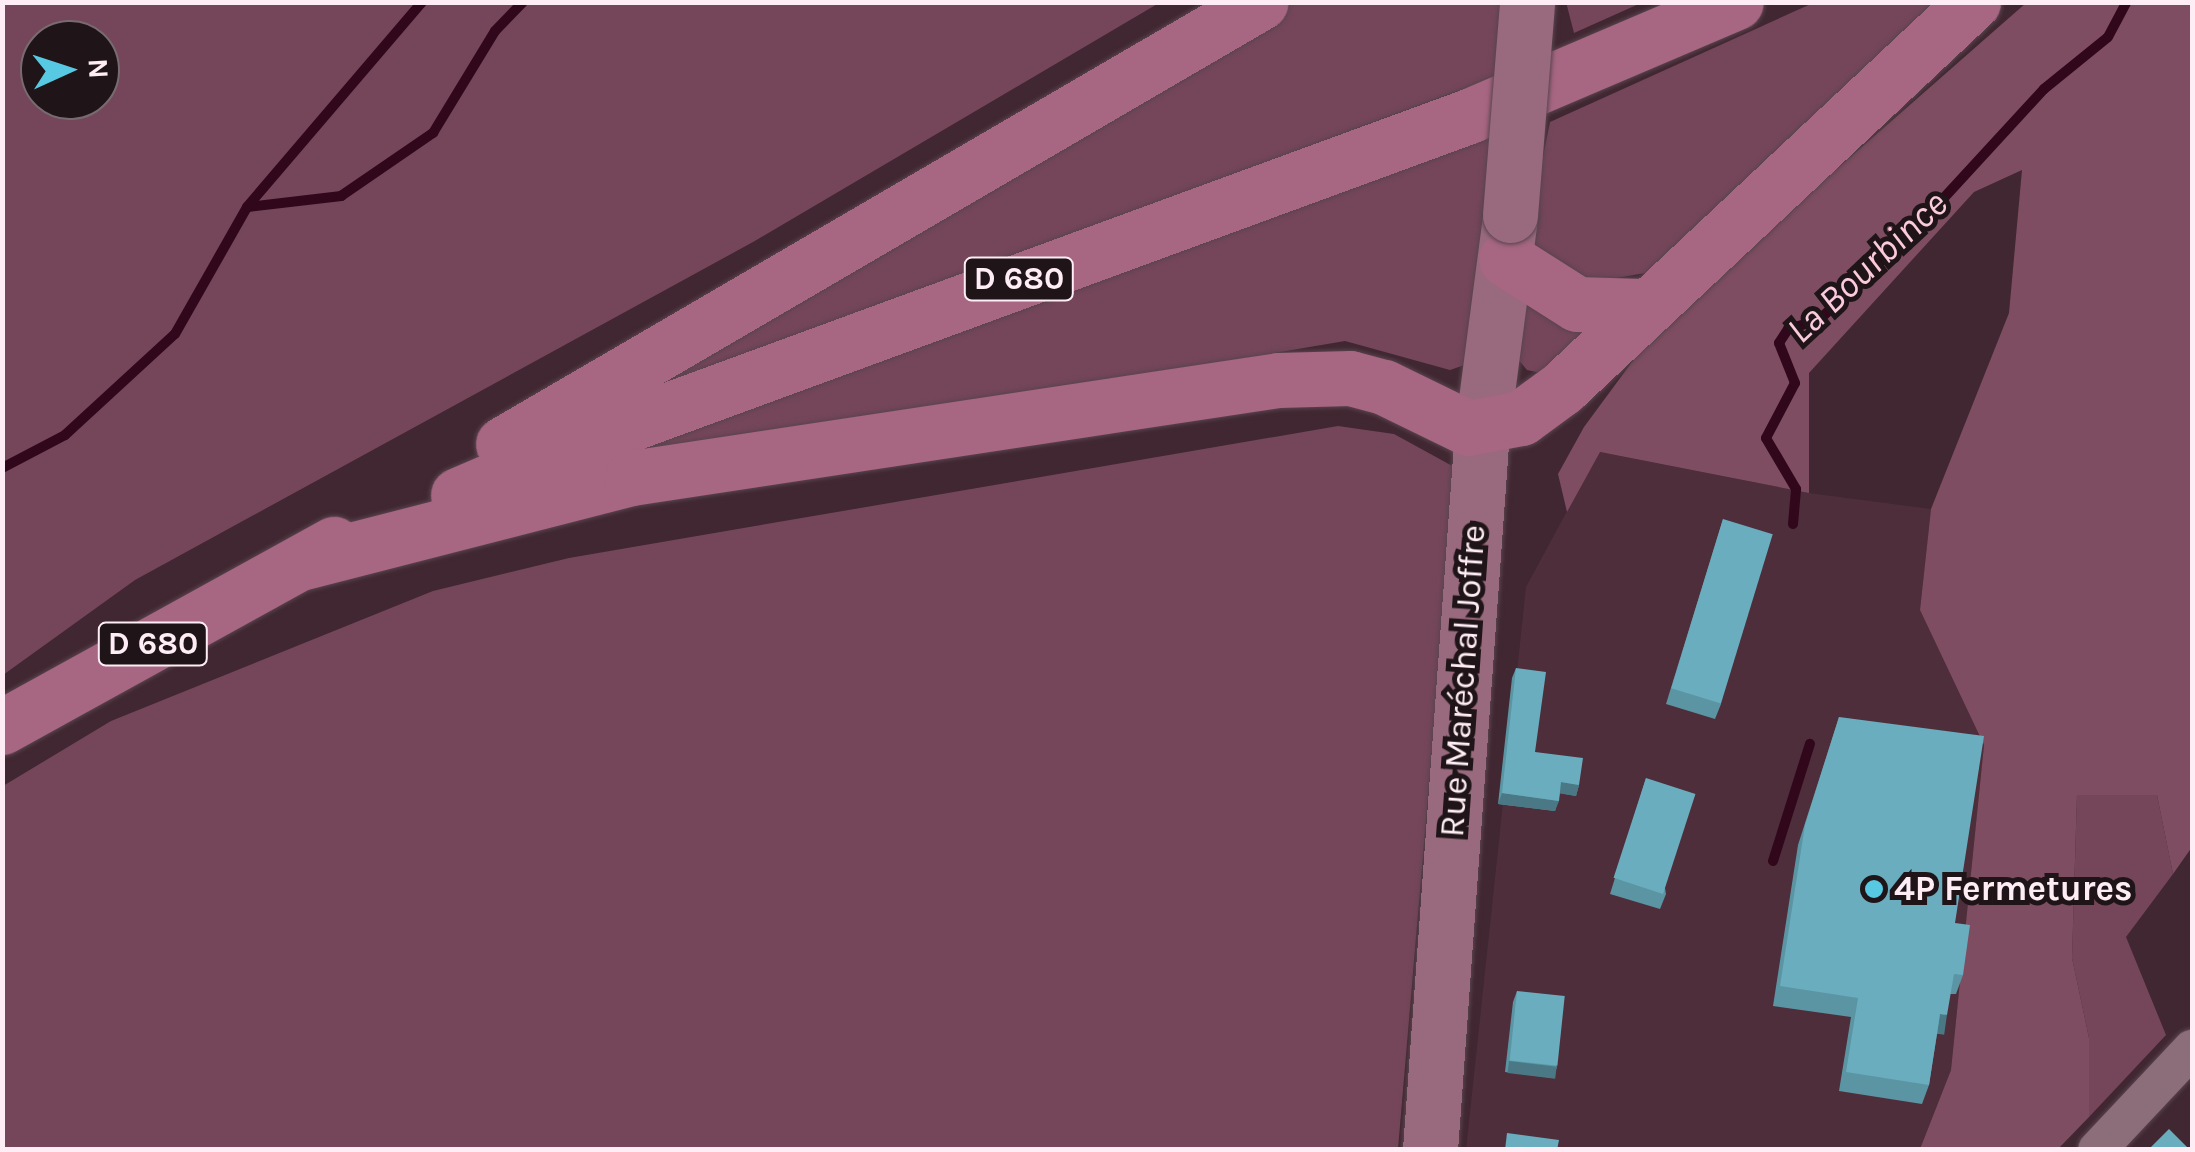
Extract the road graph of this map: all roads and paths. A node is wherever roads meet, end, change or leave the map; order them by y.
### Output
1 (1261, 2) edge
2 (1527, 2) edge
3 (1736, 2) edge
4 (1972, 2) edge
5 (1508, 237) junction
6 (1643, 306) junction
7 (1482, 430) junction
8 (304, 562) junction
9 (2, 727) edge
10 (2192, 1048) edge
11 (1430, 1150) edge
12 (2097, 1150) edge

1 - 8 main road
2 - 5 main road, Rue Maréchal Joffre, bridge
3 - 8 main road, D 680
4 - 6 main road
5 - 6 main road
5 - 7 main road, Rue Maréchal Joffre
6 - 7 main road
7 - 8 main road
7 - 11 main road, Rue Maréchal Joffre
8 - 9 main road, D 680
10 - 12 street

